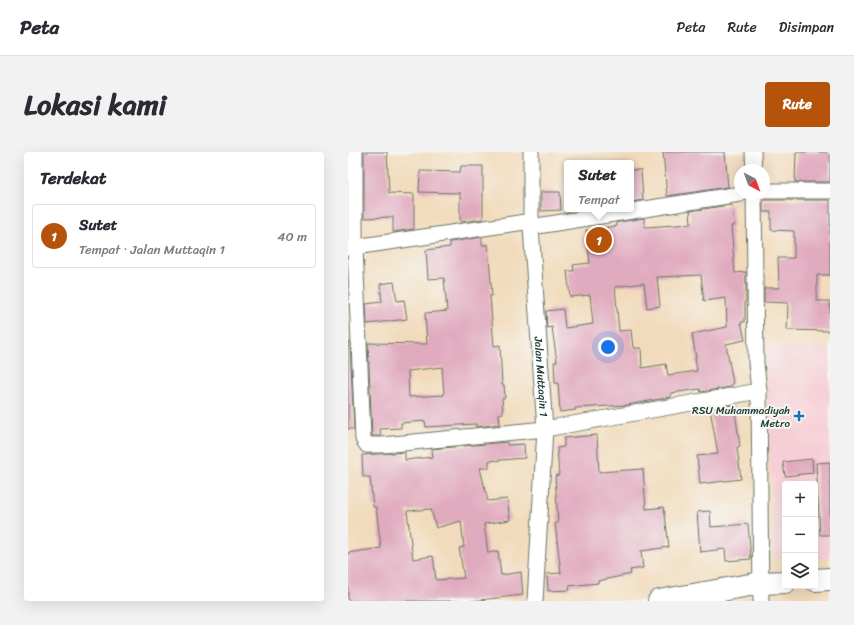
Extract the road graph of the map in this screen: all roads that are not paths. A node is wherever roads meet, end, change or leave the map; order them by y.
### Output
1 (355, 152) edge
2 (531, 152) edge
3 (754, 152) edge
4 (754, 164) edge
5 (770, 191) edge
6 (830, 191) edge
7 (734, 195) edge
8 (754, 200) edge
9 (634, 209) edge
10 (615, 212) edge
11 (532, 224) junction
12 (351, 247) edge
13 (759, 391) junction
14 (545, 429) junction
15 (830, 579) edge
16 (818, 580) edge
17 (782, 583) edge
18 (761, 592) edge
19 (535, 601) edge
20 (659, 601) edge

1 - 12 street
2 - 11 street, Jalan Muttaqin 1
3 - 4 street
5 - 6 street
7 - 9 street
8 - 13 street
10 - 11 street
11 - 12 street
11 - 14 street, Jalan Muttaqin 1
12 - 14 street
13 - 14 street
13 - 18 street
14 - 19 street, Jalan Muttaqin 1
15 - 16 main road
17 - 18 main road
18 - 20 main road

